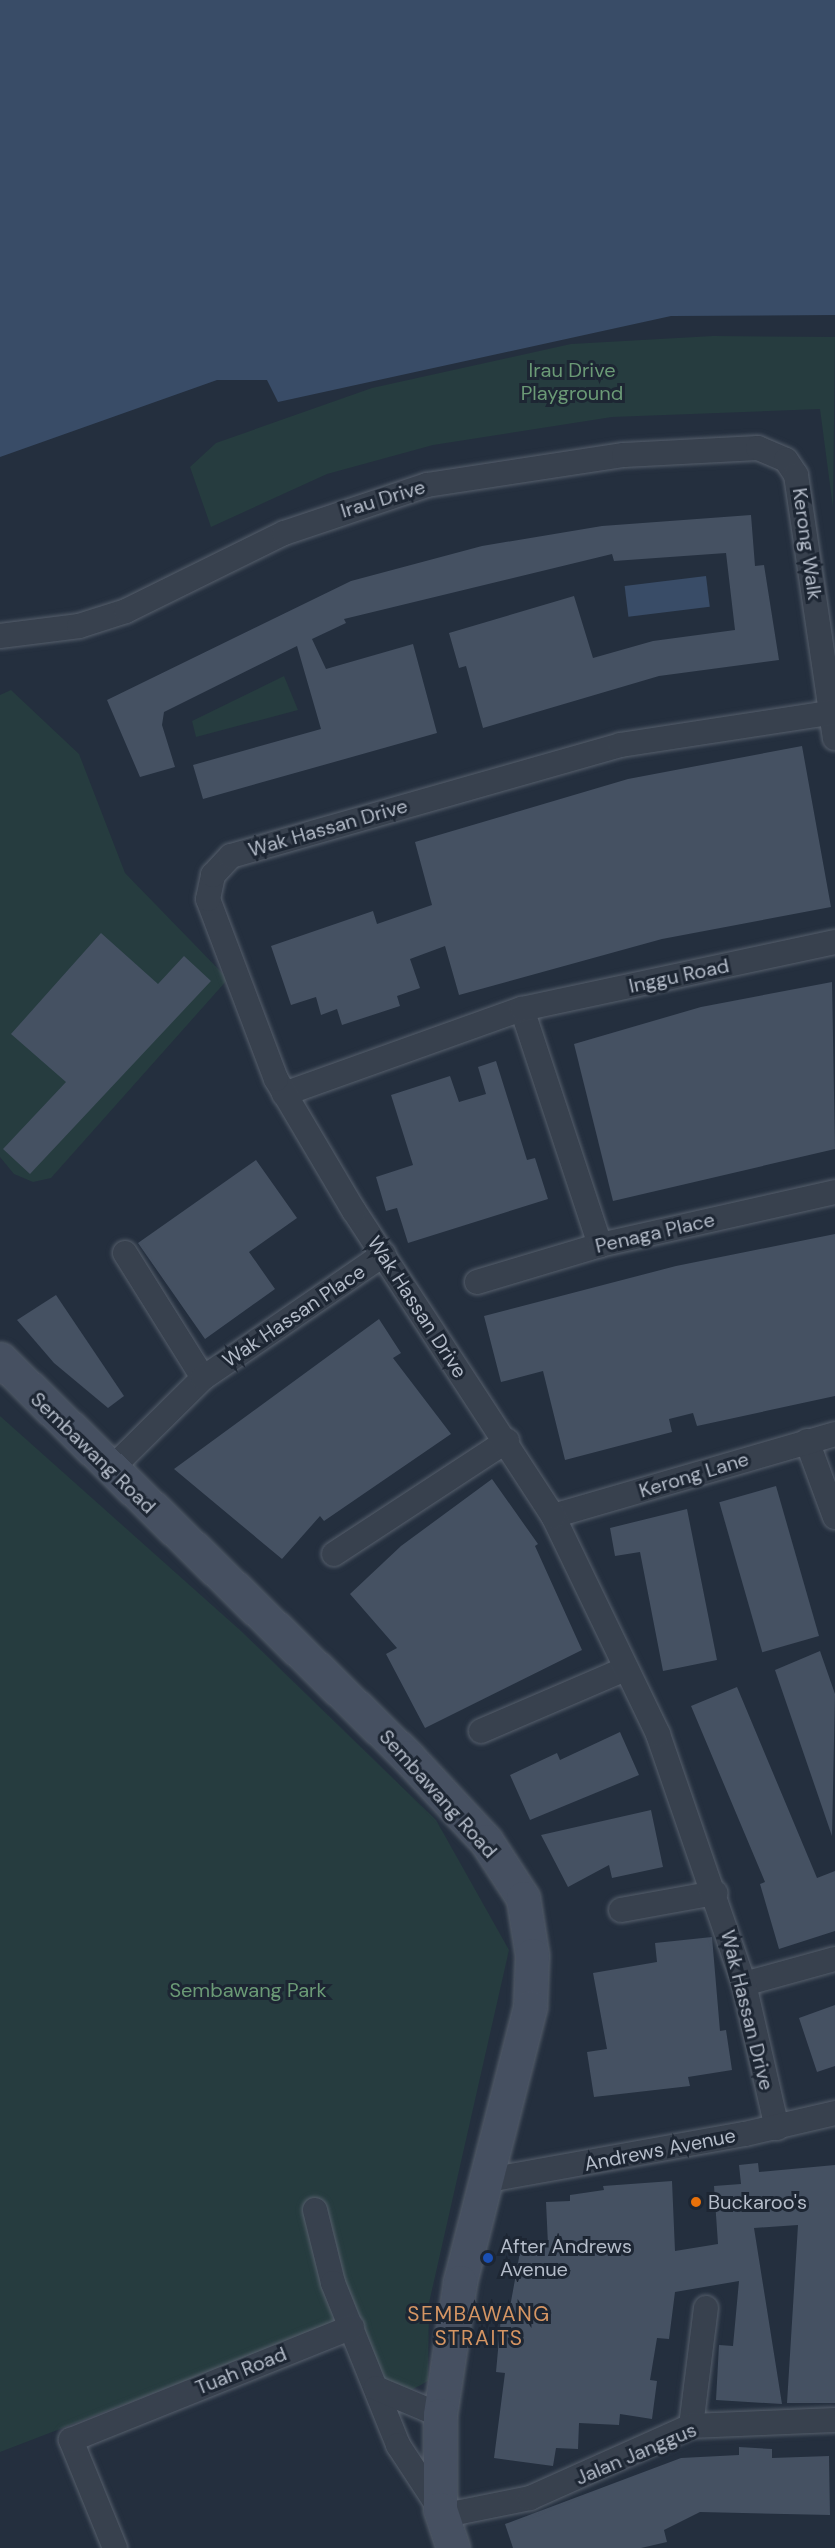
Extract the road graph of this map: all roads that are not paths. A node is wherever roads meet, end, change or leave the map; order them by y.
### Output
1 (786, 460) joint
2 (0, 636) edge
3 (833, 712) edge
4 (835, 738) edge
5 (835, 942) edge
6 (522, 1009) junction
7 (284, 1094) junction
8 (835, 1192) edge
9 (600, 1245) junction
10 (125, 1253) dead end
11 (384, 1254) junction
12 (477, 1282) dead end
13 (0, 1359) edge
14 (203, 1378) junction
15 (835, 1434) edge
16 (507, 1441) junction
17 (807, 1441) junction
18 (110, 1470) junction
19 (553, 1516) junction
20 (835, 1517) edge
21 (334, 1554) dead end
22 (625, 1669) junction
23 (482, 1731) dead end
24 (715, 1893) junction
25 (621, 1910) dead end
26 (835, 1959) edge
27 (744, 1984) junction
28 (835, 2113) edge
29 (777, 2128) junction
30 (483, 2181) junction
31 (315, 2210) dead end
32 (706, 2308) dead end
33 (352, 2327) junction
34 (376, 2388) junction
35 (440, 2415) junction
36 (835, 2420) edge
37 (691, 2426) junction
38 (440, 2513) junction
39 (115, 2548) edge
40 (453, 2548) edge

1 - 2 street, Irau Drive
1 - 3 street, Kerong Walk
3 - 4 street, Kerong Walk
3 - 7 street, Wak Hassan Drive
5 - 6 street, Inggu Road
6 - 7 street, Inggu Road
6 - 9 street
7 - 11 street, Wak Hassan Drive
8 - 9 street, Penaga Place
9 - 12 street, Penaga Place
10 - 14 street, Wak Hassan Place
11 - 14 street, Wak Hassan Place
11 - 16 street, Wak Hassan Drive
13 - 18 street, Sembawang Road
14 - 18 street, Wak Hassan Place
15 - 17 street, Kerong Lane
16 - 19 street, Wak Hassan Drive
16 - 21 street
17 - 19 street, Kerong Lane
17 - 20 street
18 - 30 street, Sembawang Road
19 - 22 street, Wak Hassan Drive
22 - 23 street
22 - 24 street, Wak Hassan Drive
24 - 25 street
24 - 27 street, Wak Hassan Drive
26 - 27 street
27 - 29 street, Wak Hassan Drive
28 - 29 street, Andrews Avenue
29 - 30 street, Andrews Avenue
30 - 35 street, Sembawang Road
31 - 33 street
32 - 37 street
33 - 34 street
33 - 39 street, Tuah Road
34 - 35 street
34 - 38 street
35 - 38 street, Sembawang Road
36 - 37 street, Jalan Janggus
37 - 38 street, Jalan Janggus
38 - 40 street, Sembawang Road

